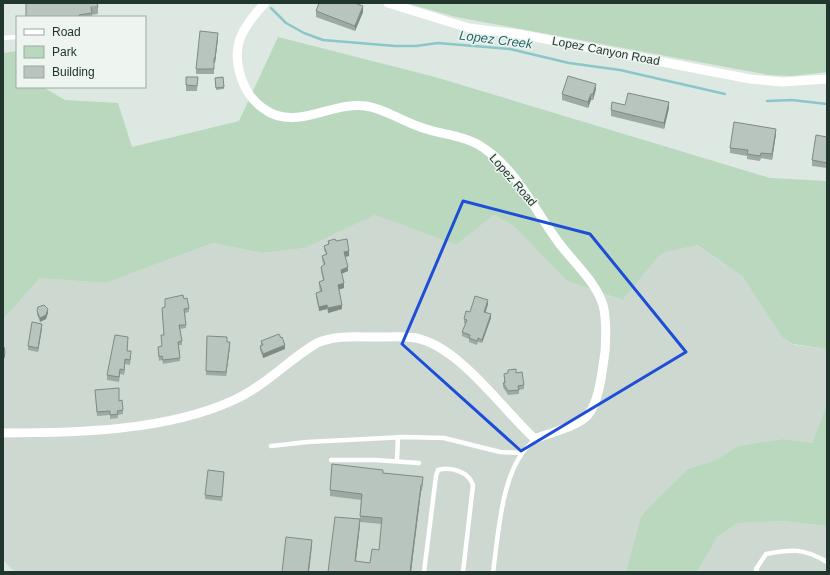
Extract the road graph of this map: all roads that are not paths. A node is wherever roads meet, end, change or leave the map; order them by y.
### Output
1 (265, 3) edge
2 (388, 3) edge
3 (16, 37) edge
4 (3, 38) edge
5 (827, 79) edge
6 (3, 433) edge
7 (398, 437) junction
8 (535, 439) junction
9 (271, 446) dead end
10 (522, 453) junction
11 (332, 460) dead end
12 (397, 461) junction
13 (419, 463) dead end
14 (827, 562) edge
15 (424, 572) edge
16 (462, 572) edge
17 (493, 572) edge
18 (757, 572) edge

1 - 8 street, Lopez Road
2 - 5 street, Lopez Canyon Road
3 - 4 lane
6 - 8 street
7 - 9 lane
7 - 10 lane
7 - 12 lane
8 - 10 lane
10 - 17 lane
11 - 12 lane
12 - 13 lane
14 - 18 lane
15 - 16 lane

